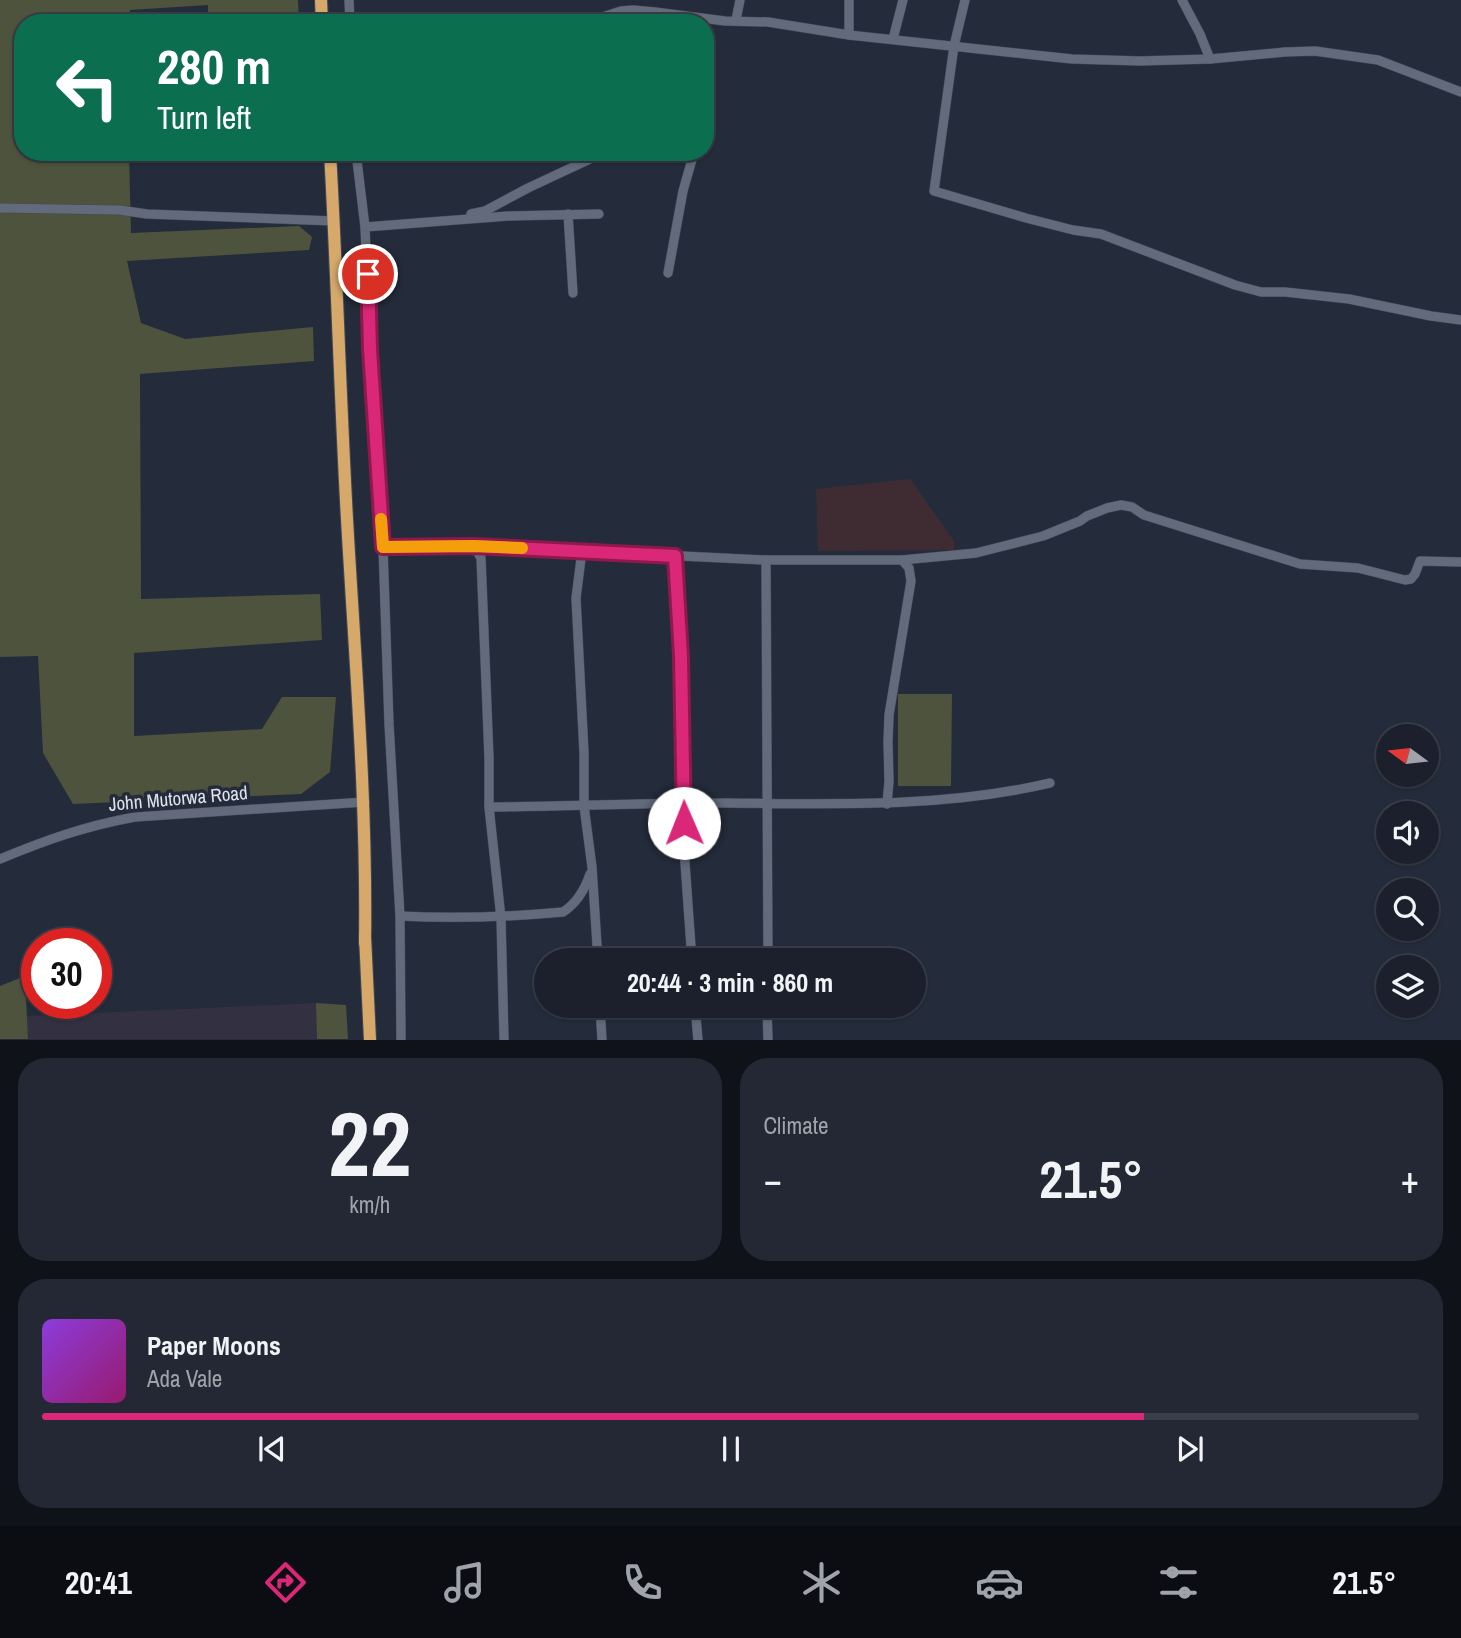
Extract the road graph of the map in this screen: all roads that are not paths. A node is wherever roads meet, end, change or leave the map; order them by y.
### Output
1 (740, 0) edge
2 (849, 0) edge
3 (903, 0) edge
4 (965, 0) edge
5 (1182, 0) edge
6 (610, 14) edge
7 (674, 14) edge
8 (714, 18) edge
9 (736, 20) junction
10 (849, 35) junction
11 (892, 39) junction
12 (954, 46) junction
13 (1210, 59) junction
14 (1461, 92) edge
15 (331, 161) edge
16 (357, 161) edge
17 (586, 161) edge
18 (692, 161) edge
19 (0, 208) edge
20 (568, 214) junction
21 (599, 214) dead end
22 (334, 221) junction
23 (449, 221) junction
24 (365, 227) junction
25 (668, 273) dead end
26 (573, 293) dead end
27 (1461, 320) edge
28 (474, 546) junction
29 (383, 547) junction
30 (582, 551) junction
31 (675, 556) junction
32 (766, 560) junction
33 (902, 560) junction
34 (1461, 562) edge
35 (1049, 783) dead end
36 (361, 802) junction
37 (683, 803) junction
38 (767, 803) junction
39 (887, 804) junction
40 (584, 806) junction
41 (489, 807) junction
42 (0, 859) edge
43 (592, 867) junction
44 (400, 916) junction
45 (501, 918) junction
46 (597, 948) edge
47 (691, 948) edge
48 (768, 948) edge
49 (601, 1018) edge
50 (696, 1018) edge
51 (767, 1018) edge
52 (370, 1040) edge
53 (401, 1040) edge
54 (503, 1040) edge
55 (603, 1040) edge
56 (698, 1040) edge
57 (768, 1040) edge

1 - 9 street
2 - 10 street
3 - 11 street
4 - 12 street
5 - 13 street
6 - 7 street
8 - 9 street
9 - 10 street
10 - 11 street
11 - 12 street
12 - 13 street
12 - 27 street
13 - 14 street
15 - 22 highway
16 - 24 street
17 - 23 street
18 - 25 street
19 - 22 street
20 - 21 street
20 - 23 street
20 - 26 street
22 - 36 highway
23 - 24 street
24 - 29 street
28 - 29 street
28 - 30 street
28 - 41 street
29 - 44 street
30 - 31 street
30 - 40 street
31 - 32 street
31 - 37 street
32 - 33 street
32 - 38 street
33 - 34 street
33 - 39 street
35 - 39 street
36 - 42 street, John Mutorwa Road
36 - 52 highway
37 - 38 street
37 - 40 street
37 - 47 street
38 - 39 street
38 - 48 street
40 - 41 street
40 - 43 street
41 - 45 street
43 - 45 street
43 - 46 street
44 - 45 street
44 - 53 street
45 - 54 street
49 - 55 street
50 - 56 street
51 - 57 street

